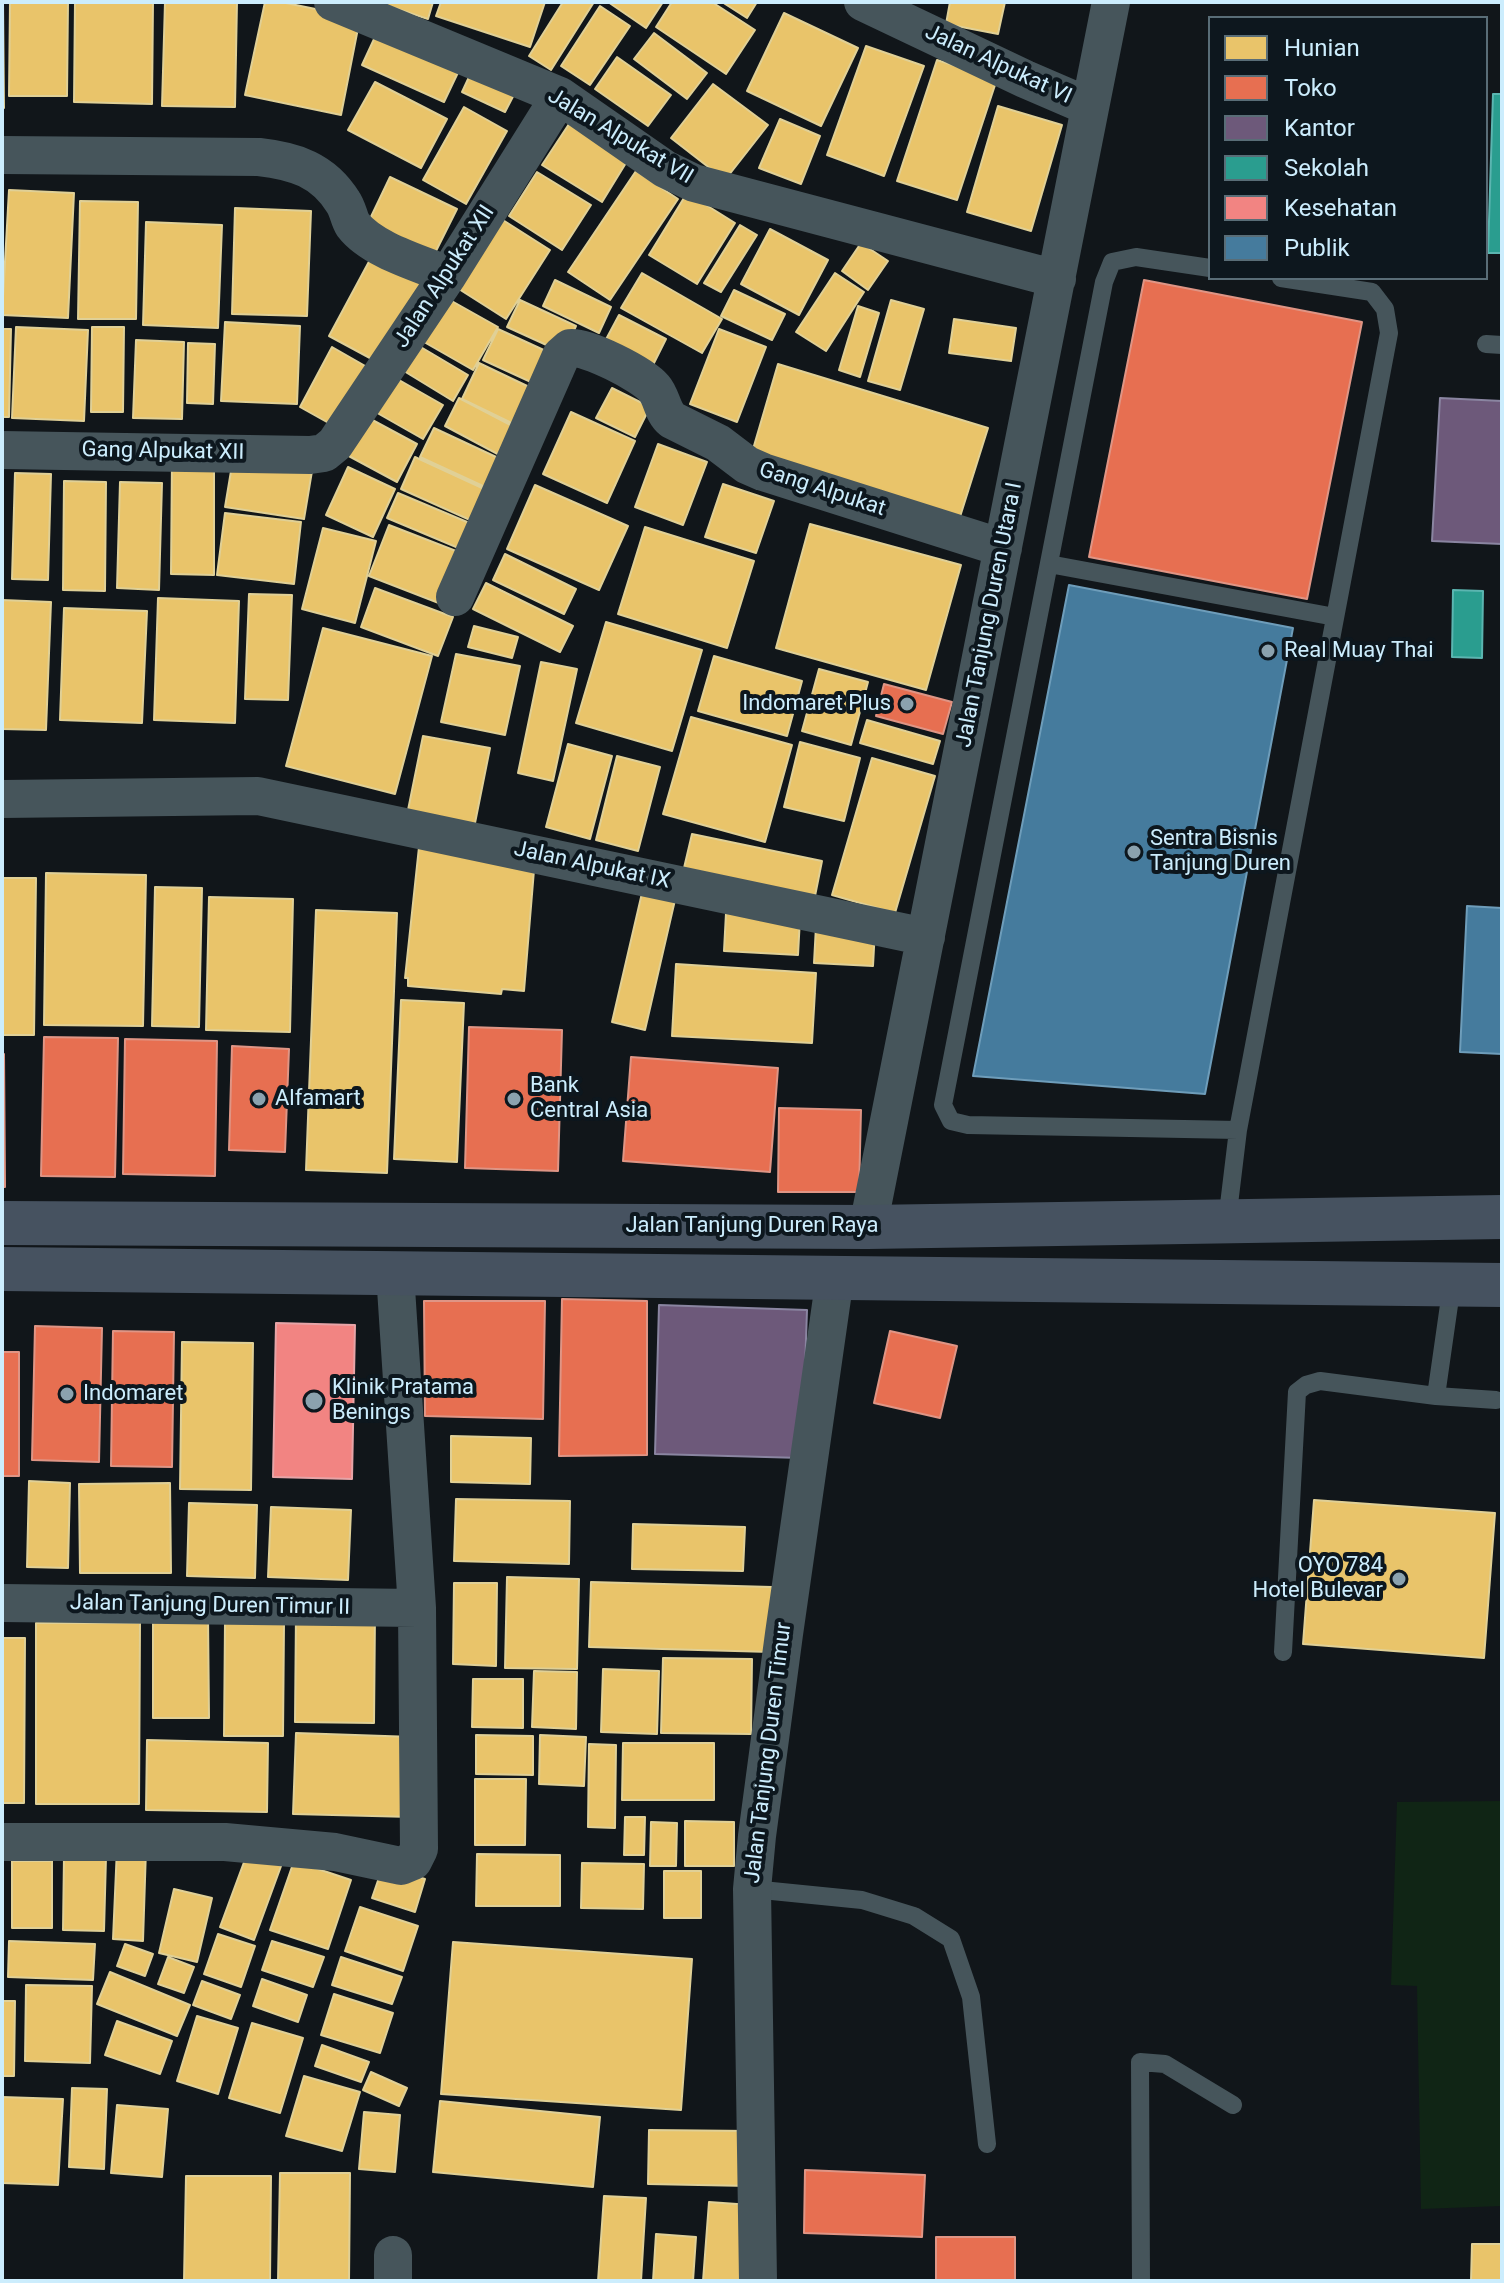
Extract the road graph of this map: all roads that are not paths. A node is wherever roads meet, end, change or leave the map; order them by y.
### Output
1 (333, 2) edge
2 (863, 2) edge
3 (1111, 2) edge
4 (560, 96) junction
5 (1090, 107) junction
6 (2, 155) edge
7 (1208, 268) edge
8 (448, 275) junction
9 (1057, 279) junction
10 (1294, 280) edge
11 (2, 450) edge
12 (324, 453) joint
13 (1003, 548) junction
14 (1049, 564) junction
15 (455, 597) dead end
16 (1335, 617) junction
17 (2, 799) edge
18 (926, 937) junction
19 (1238, 1130) junction
20 (1502, 1217) edge
21 (1227, 1222) junction
22 (2, 1223) edge
23 (868, 1227) junction
24 (2, 1269) edge
25 (395, 1273) junction
26 (835, 1277) junction
27 (1452, 1284) junction
28 (1502, 1285) edge
29 (1436, 1396) junction
30 (1496, 1400) dead end
31 (2, 1603) edge
32 (417, 1608) junction
33 (1283, 1652) dead end
34 (2, 1842) edge
35 (752, 1889) junction
36 (1233, 2105) dead end
37 (987, 2144) dead end
38 (758, 2281) edge
39 (1141, 2281) edge

1 - 4 street, Jalan Alpukat VII
2 - 5 street, Jalan Alpukat VI
3 - 5 street, Jalan Tanjung Duren Utara I
4 - 8 street, Jalan Alpukat XII
4 - 9 street, Jalan Alpukat VII
5 - 9 street, Jalan Tanjung Duren Utara I
6 - 8 street
7 - 14 lane
8 - 12 street, Jalan Alpukat XII
9 - 13 street, Jalan Tanjung Duren Utara I
10 - 16 lane
11 - 12 street, Gang Alpukat XII
13 - 15 street, Gang Alpukat
13 - 18 street, Jalan Tanjung Duren Utara I
14 - 16 lane
14 - 19 lane
16 - 19 lane
17 - 18 street, Jalan Alpukat IX
18 - 23 street, Jalan Tanjung Duren Utara I
19 - 21 lane
20 - 21 main road, Jalan Tanjung Duren Raya
21 - 23 main road, Jalan Tanjung Duren Raya
22 - 23 main road, Jalan Tanjung Duren Raya
24 - 25 main road
25 - 26 main road
25 - 32 street
26 - 27 main road
26 - 35 street, Jalan Tanjung Duren Timur
27 - 28 main road
27 - 29 lane
29 - 30 lane
29 - 33 lane
31 - 32 street, Jalan Tanjung Duren Timur II
32 - 34 street
35 - 37 lane
35 - 38 street, Jalan Tanjung Duren Timur
36 - 39 lane

